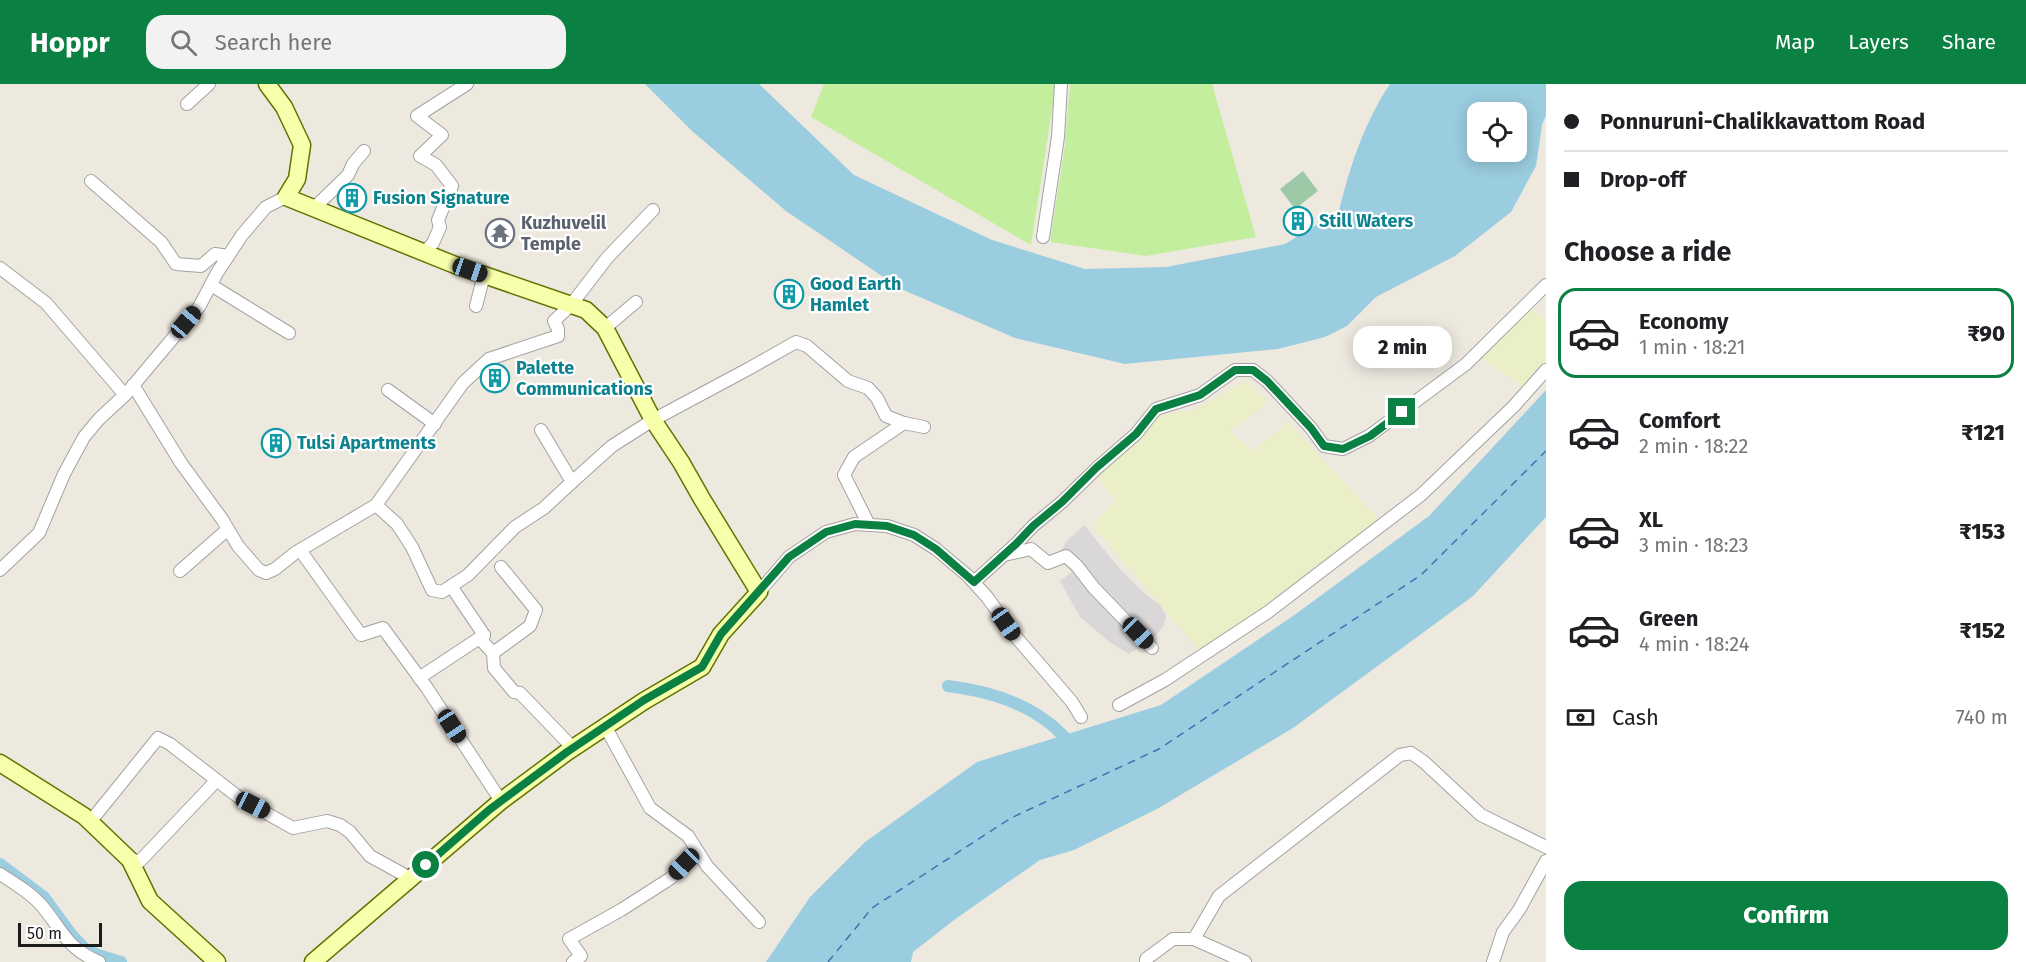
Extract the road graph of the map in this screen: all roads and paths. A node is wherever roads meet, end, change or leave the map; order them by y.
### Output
1 (209, 84) edge
2 (267, 84) edge
3 (467, 84) edge
4 (1061, 84) edge
5 (187, 104) dead end
6 (364, 151) dead end
7 (91, 181) dead end
8 (286, 197) junction
9 (314, 208) junction
10 (653, 210) dead end
11 (1043, 237) dead end
12 (424, 252) junction
13 (228, 256) junction
14 (0, 268) edge
15 (484, 275) junction
16 (211, 285) junction
17 (1545, 288) edge
18 (636, 302) dead end
19 (571, 305) junction
20 (476, 306) dead end
21 (605, 328) junction
22 (289, 333) dead end
23 (1546, 370) edge
24 (129, 390) junction
25 (388, 390) dead end
26 (653, 420) junction
27 (904, 423) junction
28 (435, 424) junction
29 (924, 427) dead end
30 (541, 430) dead end
31 (572, 482) junction
32 (376, 505) junction
33 (869, 525) junction
34 (228, 529) junction
35 (300, 550) junction
36 (1004, 555) junction
37 (501, 567) dead end
38 (0, 570) edge
39 (180, 571) dead end
40 (974, 582) junction
41 (451, 586) junction
42 (759, 592) junction
43 (484, 635) junction
44 (1152, 648) dead end
45 (493, 653) junction
46 (419, 678) junction
47 (1119, 705) dead end
48 (1081, 717) dead end
49 (605, 726) junction
50 (573, 748) junction
51 (0, 763) edge
52 (216, 781) junction
53 (501, 801) junction
54 (90, 822) junction
55 (1546, 848) edge
56 (698, 851) junction
57 (130, 860) junction
58 (1546, 861) edge
59 (0, 874) edge
60 (410, 878) junction
61 (759, 922) dead end
62 (1194, 939) junction
63 (99, 962) edge
64 (217, 962) edge
65 (313, 962) edge
66 (573, 962) edge
67 (1146, 962) edge
68 (1245, 962) edge
69 (1493, 962) edge

1 - 5 street
2 - 8 street
3 - 12 street
4 - 11 street
6 - 9 street
7 - 13 street
8 - 9 street
8 - 13 street
9 - 12 street
10 - 19 street
12 - 15 street
13 - 16 street
14 - 24 street
15 - 19 street
15 - 20 street
16 - 22 street
16 - 24 street
17 - 36 street
18 - 21 street
19 - 21 street
19 - 28 street
21 - 26 street
23 - 47 street
24 - 34 street
24 - 38 street
25 - 28 street
26 - 27 street
26 - 31 street
26 - 42 street
27 - 29 street
27 - 33 street
28 - 32 street
30 - 31 street
31 - 41 street
32 - 35 street
32 - 41 street
33 - 40 street
33 - 42 street
34 - 35 street
34 - 39 street
35 - 46 street
36 - 40 street
36 - 44 street
37 - 45 street
40 - 48 street
41 - 43 street
42 - 49 street
43 - 45 street
43 - 46 street
45 - 50 street
46 - 53 street
49 - 50 street
49 - 56 street
50 - 53 street
51 - 54 street
52 - 54 street
52 - 57 street
52 - 60 street
53 - 60 street
54 - 57 street
55 - 62 street
56 - 61 street
56 - 66 street
57 - 64 street
58 - 69 street
59 - 63 street
60 - 65 street
62 - 67 street
62 - 68 street

